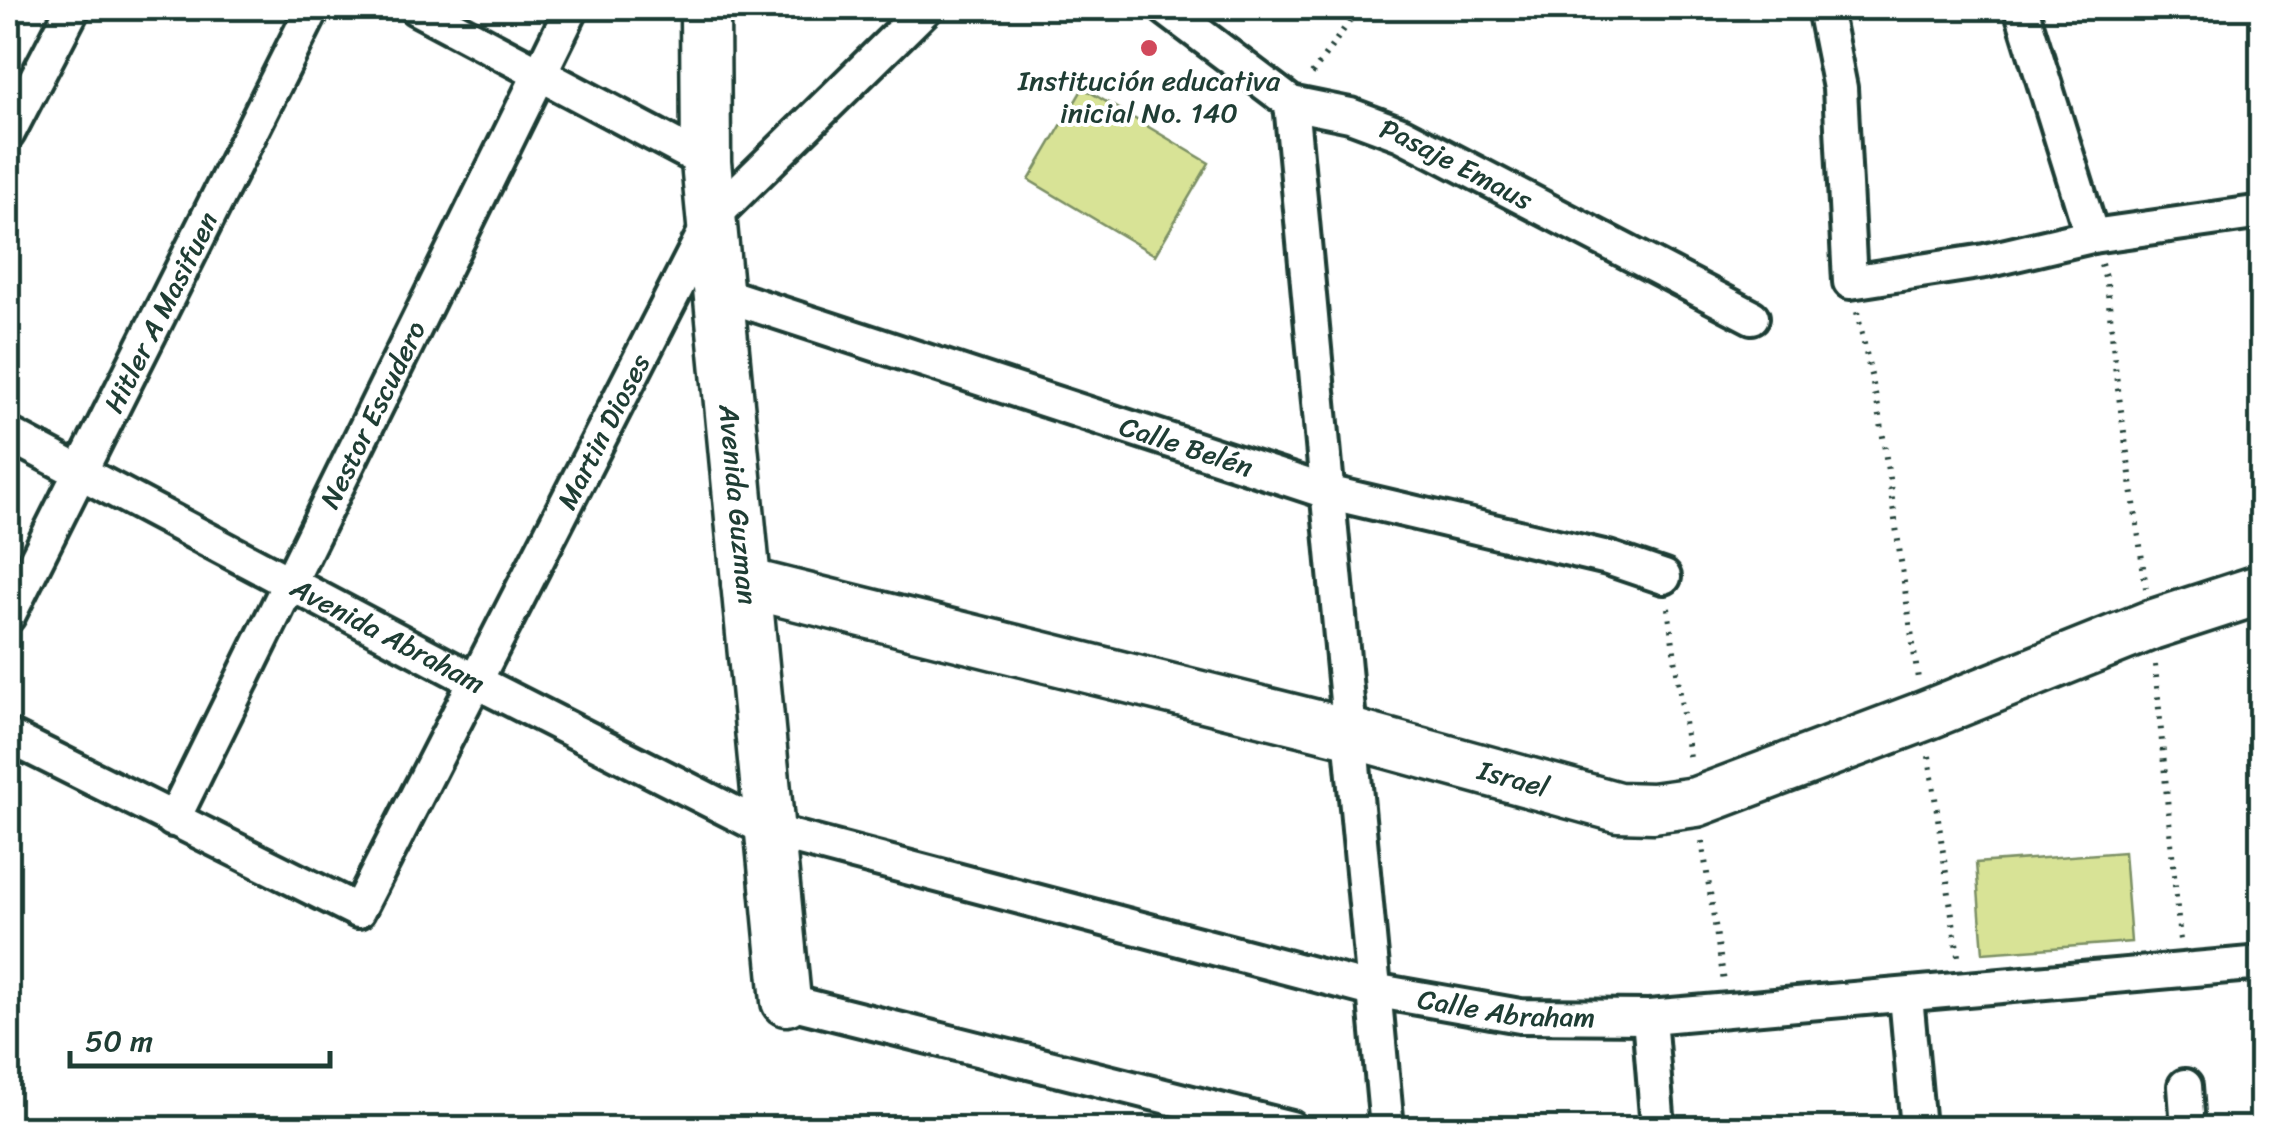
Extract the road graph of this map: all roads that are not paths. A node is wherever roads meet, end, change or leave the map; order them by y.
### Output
1 (73, 8) edge
2 (313, 8) edge
3 (416, 8) edge
4 (572, 8) edge
5 (705, 8) edge
6 (926, 8) edge
7 (1164, 8) edge
8 (1824, 8) edge
9 (2021, 8) edge
10 (539, 73) junction
11 (1292, 103) junction
12 (8, 133) edge
13 (706, 162) junction
14 (2262, 212) edge
15 (712, 218) junction
16 (2092, 236) junction
17 (719, 293) junction
18 (1752, 317) dead end
19 (8, 434) edge
20 (80, 472) junction
21 (1327, 492) junction
22 (1664, 578) dead end
23 (746, 582) junction
24 (290, 583) junction
25 (2262, 588) edge
26 (8, 616) edge
27 (474, 680) junction
28 (1353, 734) junction
29 (8, 736) edge
30 (173, 820) junction
31 (770, 831) junction
32 (2262, 963) edge
33 (1374, 990) junction
34 (1906, 996) junction
35 (786, 1001) joint
36 (1649, 1017) junction
37 (2185, 1086) dead end
38 (1291, 1128) edge
39 (1387, 1128) edge
40 (1658, 1128) edge
41 (1918, 1128) edge
42 (2188, 1128) edge

1 - 12 street
2 - 20 street, Hitler A Masifuen
3 - 10 street
4 - 10 street, Nestor Escudero
5 - 13 street, Avenida Guzman
6 - 15 street, Martin Dioses
7 - 11 street, Pasaje Emaus
8 - 16 street
9 - 16 street
10 - 13 street
10 - 24 street, Nestor Escudero
11 - 18 street, Pasaje Emaus
11 - 21 street
13 - 15 street, Avenida Guzman
14 - 16 street
15 - 17 street, Avenida Guzman
15 - 27 street, Martin Dioses
17 - 21 street, Calle Belén
17 - 23 street, Avenida Guzman
19 - 20 street, Avenida Abraham
20 - 24 street, Avenida Abraham
20 - 26 street, Hitler A Masifuen
21 - 22 street, Calle Belén
21 - 28 street
23 - 28 street, Israel
23 - 31 street, Avenida Guzman
24 - 27 street, Avenida Abraham
24 - 30 street, Nestor Escudero
25 - 28 street, Israel
27 - 30 street, Martin Dioses
27 - 31 street, Avenida Abraham
28 - 33 street
29 - 30 street
31 - 33 street, Calle Abraham
31 - 35 street, Avenida Guzman
32 - 34 street, Calle Abraham
33 - 36 street, Calle Abraham
33 - 39 street
34 - 36 street, Calle Abraham
34 - 41 street
35 - 38 street
36 - 40 street
37 - 42 street

